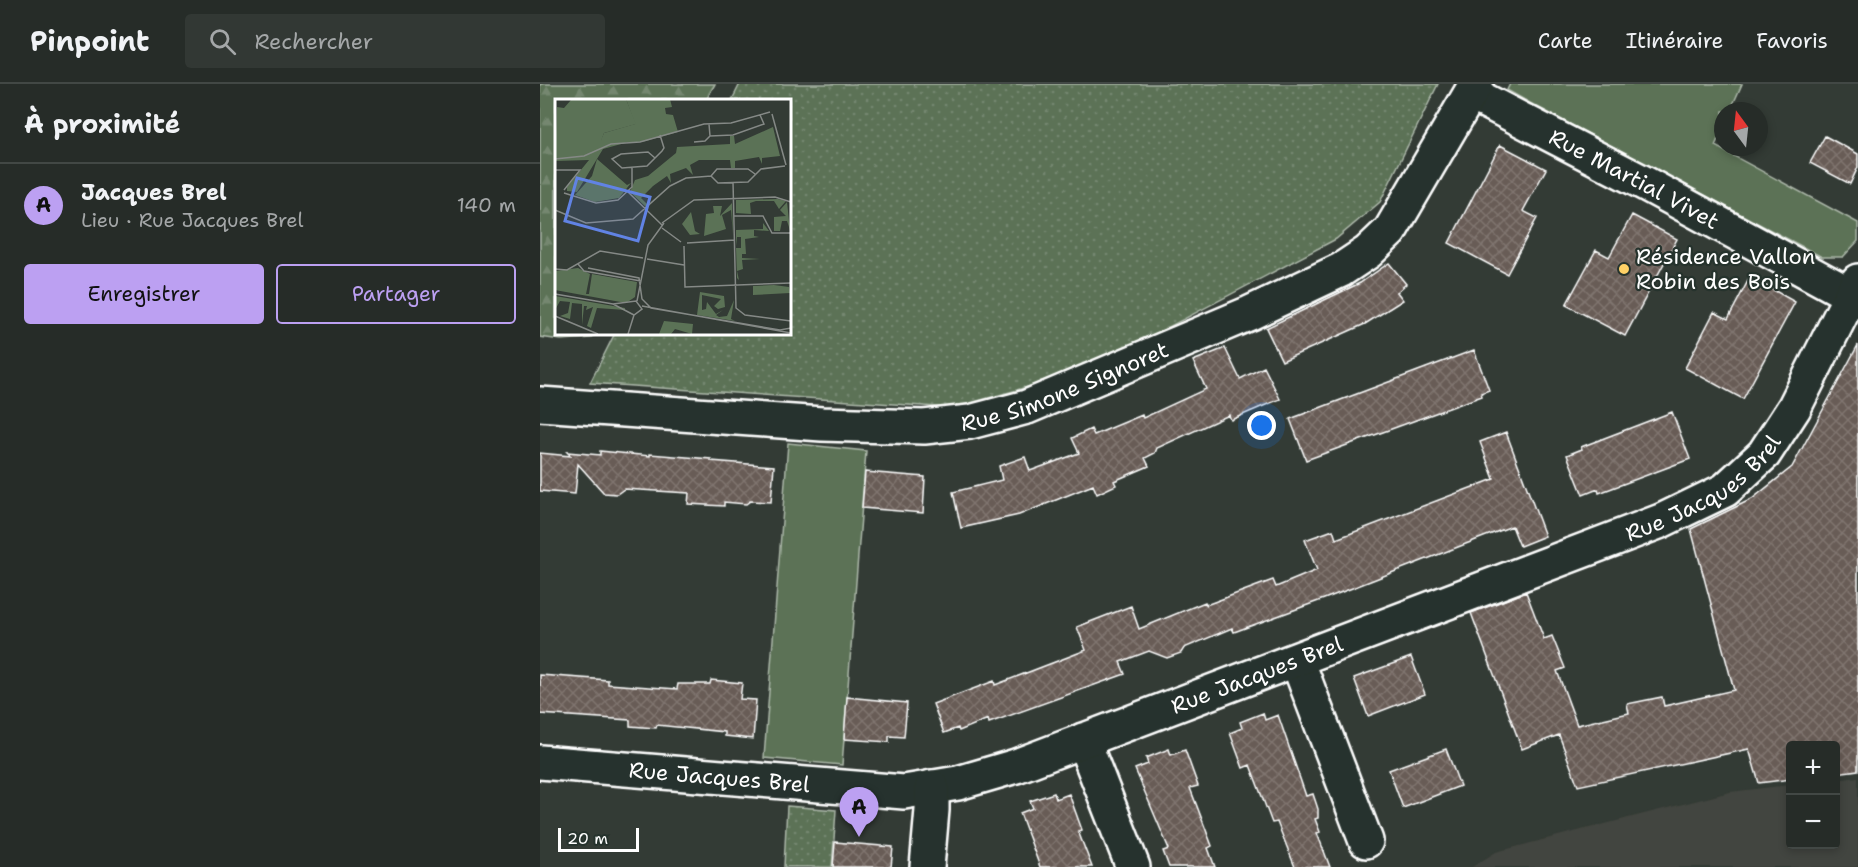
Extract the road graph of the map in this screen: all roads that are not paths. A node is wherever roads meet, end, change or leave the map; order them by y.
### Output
1 (1474, 89) edge
2 (1855, 291) edge
3 (540, 404) edge
4 (1297, 660) junction
5 (1083, 740) junction
6 (540, 762) edge
7 (932, 787) junction
8 (1366, 841) dead end
9 (927, 867) edge
10 (1133, 867) edge

1 - 2 street, Rue Martial Vivet
1 - 3 street, Rue Simone Signoret
2 - 4 street, Rue Jacques Brel
4 - 5 street, Rue Jacques Brel
4 - 8 street
5 - 7 street, Rue Jacques Brel
5 - 10 street
6 - 7 street, Rue Jacques Brel
7 - 9 street

